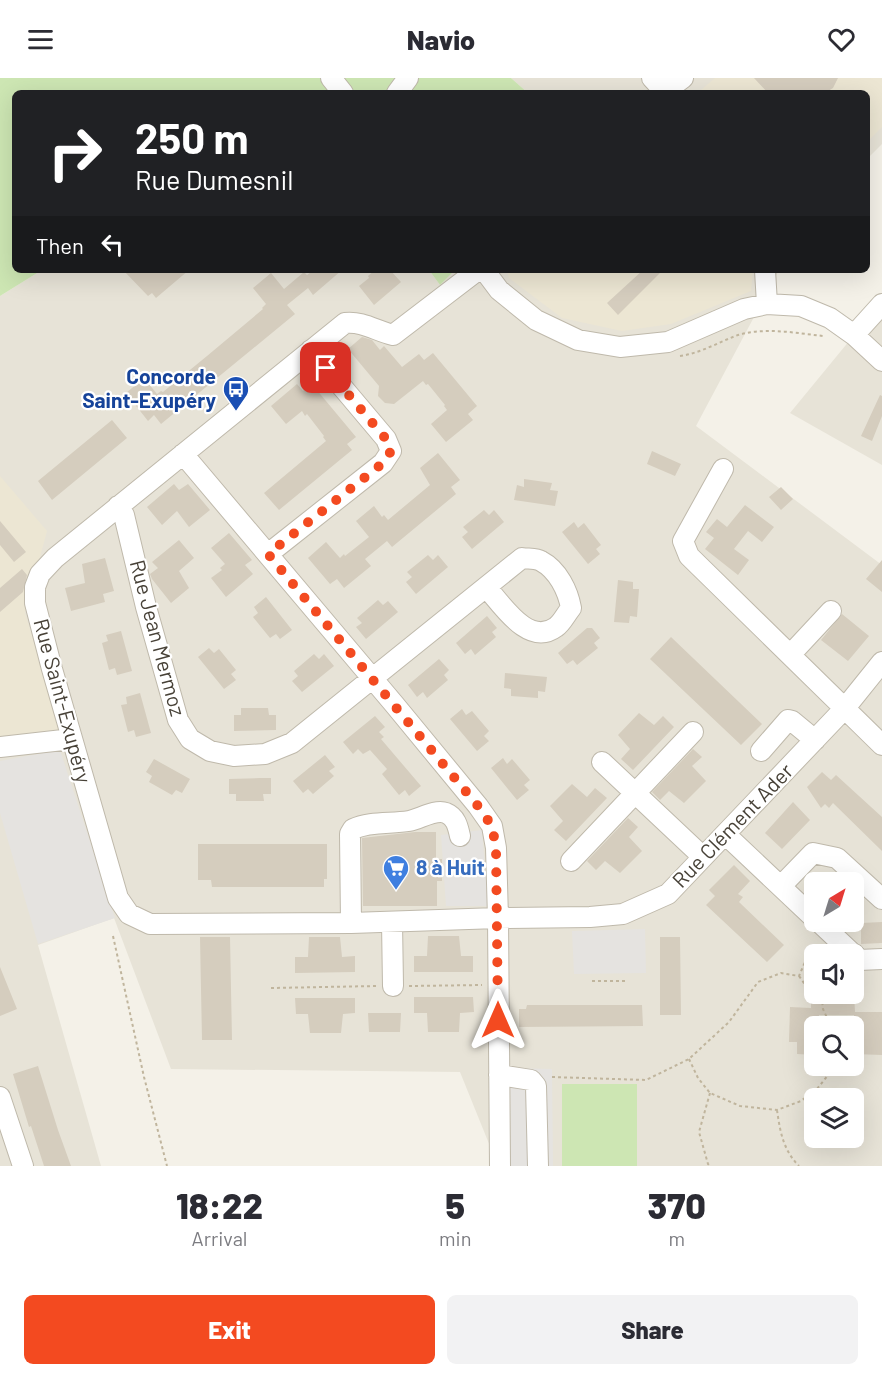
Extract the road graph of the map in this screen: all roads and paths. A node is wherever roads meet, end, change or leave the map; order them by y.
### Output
1 (331, 78) edge
2 (341, 90) edge
3 (474, 273) edge
4 (486, 273) edge
5 (765, 273) edge
6 (882, 303) edge
7 (766, 304) junction
8 (854, 335) junction
9 (311, 350) junction
10 (882, 361) edge
11 (183, 454) junction
12 (723, 469) dead end
13 (118, 506) junction
14 (268, 554) junction
15 (487, 588) dead end
16 (831, 611) dead end
17 (790, 655) junction
18 (882, 662) edge
19 (371, 679) junction
20 (845, 708) junction
21 (693, 732) dead end
22 (72, 739) junction
23 (815, 740) junction
24 (882, 745) edge
25 (0, 747) edge
26 (761, 751) dead end
27 (602, 762) dead end
28 (635, 794) junction
29 (725, 834) junction
30 (460, 836) dead end
31 (704, 857) junction
32 (571, 861) dead end
33 (782, 886) junction
34 (882, 899) edge
35 (804, 908) edge
36 (498, 918) junction
37 (392, 922) junction
38 (351, 923) junction
39 (221, 924) joint
40 (821, 932) edge
41 (829, 932) edge
42 (113, 936) dead end
43 (842, 944) edge
44 (882, 959) edge
45 (864, 960) edge
46 (799, 976) junction
47 (592, 981) dead end
48 (626, 981) dead end
49 (393, 986) dead end
50 (826, 1016) edge
51 (689, 1059) junction
52 (499, 1075) junction
53 (828, 1076) edge
54 (552, 1077) dead end
55 (710, 1093) junction
56 (0, 1097) edge
57 (777, 1110) junction
58 (23, 1166) edge
59 (167, 1166) edge
60 (500, 1166) edge
61 (538, 1166) edge
62 (710, 1166) edge
63 (799, 1166) edge

1 - 2 street
3 - 9 street, Rue Saint-Exupéry
4 - 7 street
5 - 7 street
6 - 8 street
7 - 8 street
8 - 10 street
9 - 11 street, Rue Saint-Exupéry
9 - 14 street
11 - 13 street, Rue Saint-Exupéry
11 - 14 street
12 - 17 street
13 - 19 street, Rue Jean Mermoz
13 - 22 street, Rue Saint-Exupéry
14 - 19 street
15 - 19 street, Rue Jean Mermoz
16 - 17 street
17 - 20 street
18 - 20 street, Rue Clément Ader
19 - 36 street
20 - 23 street, Rue Clément Ader
20 - 24 street
21 - 28 street
22 - 25 street
22 - 39 street, Rue Saint-Exupéry
23 - 26 street
23 - 29 street, Rue Clément Ader
27 - 28 street
28 - 31 street
28 - 32 street
29 - 31 street, Rue Clément Ader
29 - 33 street
30 - 38 street
31 - 36 street, Rue Clément Ader
33 - 34 street
33 - 35 street
36 - 37 street, Rue Clément Ader
36 - 52 street
37 - 38 street, Rue Clément Ader
37 - 49 street
38 - 39 street, Rue Clément Ader
40 - 46 path
41 - 43 street
42 - 59 path
44 - 45 street
46 - 50 path
46 - 51 path
47 - 48 path
51 - 54 path
51 - 55 path
52 - 60 street
52 - 61 street
53 - 57 path
55 - 57 path
55 - 62 path
56 - 58 street
57 - 63 path

